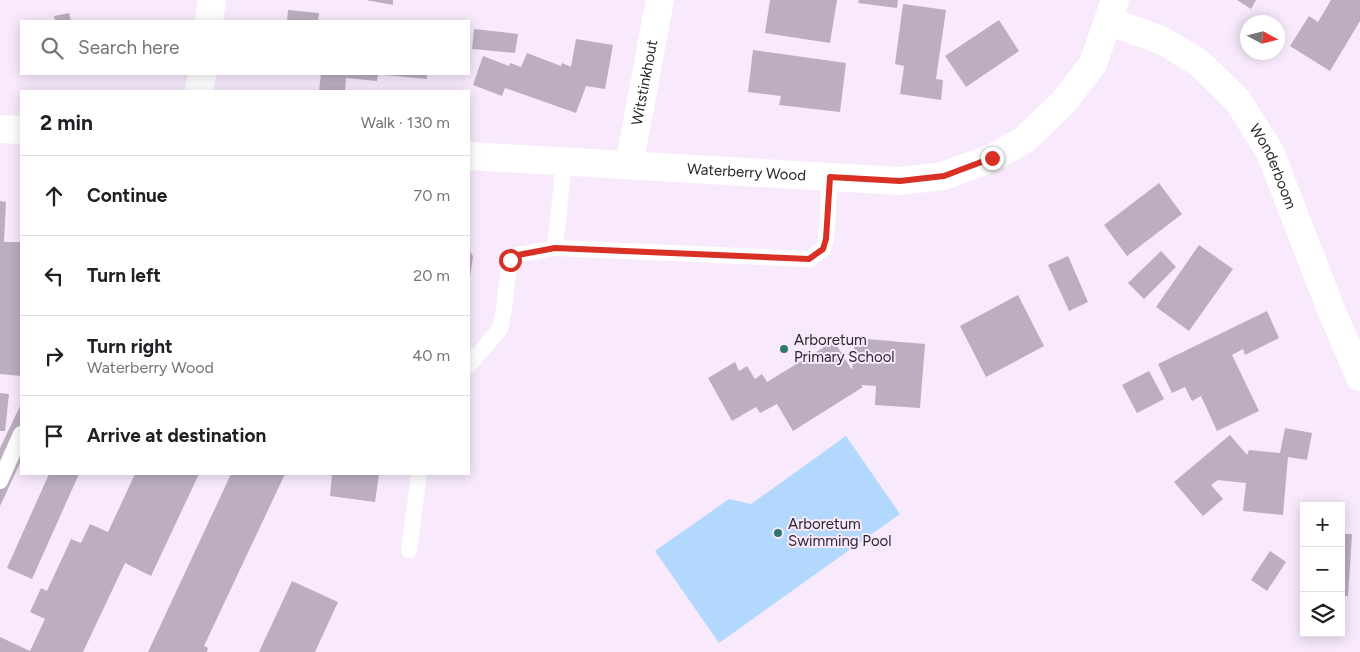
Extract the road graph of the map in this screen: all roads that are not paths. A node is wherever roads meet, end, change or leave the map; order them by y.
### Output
1 (212, 0) edge
2 (660, 0) edge
3 (1112, 11) edge
4 (209, 20) edge
5 (202, 75) edge
6 (199, 90) edge
7 (0, 129) edge
8 (20, 130) edge
9 (470, 156) edge
10 (564, 162) junction
11 (629, 165) junction
12 (830, 177) junction
13 (555, 248) junction
14 (470, 364) edge
15 (1360, 377) edge
16 (20, 436) edge
17 (419, 475) edge
18 (0, 482) edge
19 (409, 550) dead end

1 - 4 street
2 - 11 street, Witstinkhout
3 - 12 street, Waterberry Wood
3 - 15 street, Wonderboom
5 - 6 street
7 - 8 street
9 - 10 street, Waterberry Wood
10 - 11 street, Waterberry Wood
10 - 13 lane
11 - 12 street, Waterberry Wood
12 - 13 lane
13 - 14 lane
16 - 18 lane
17 - 19 lane

